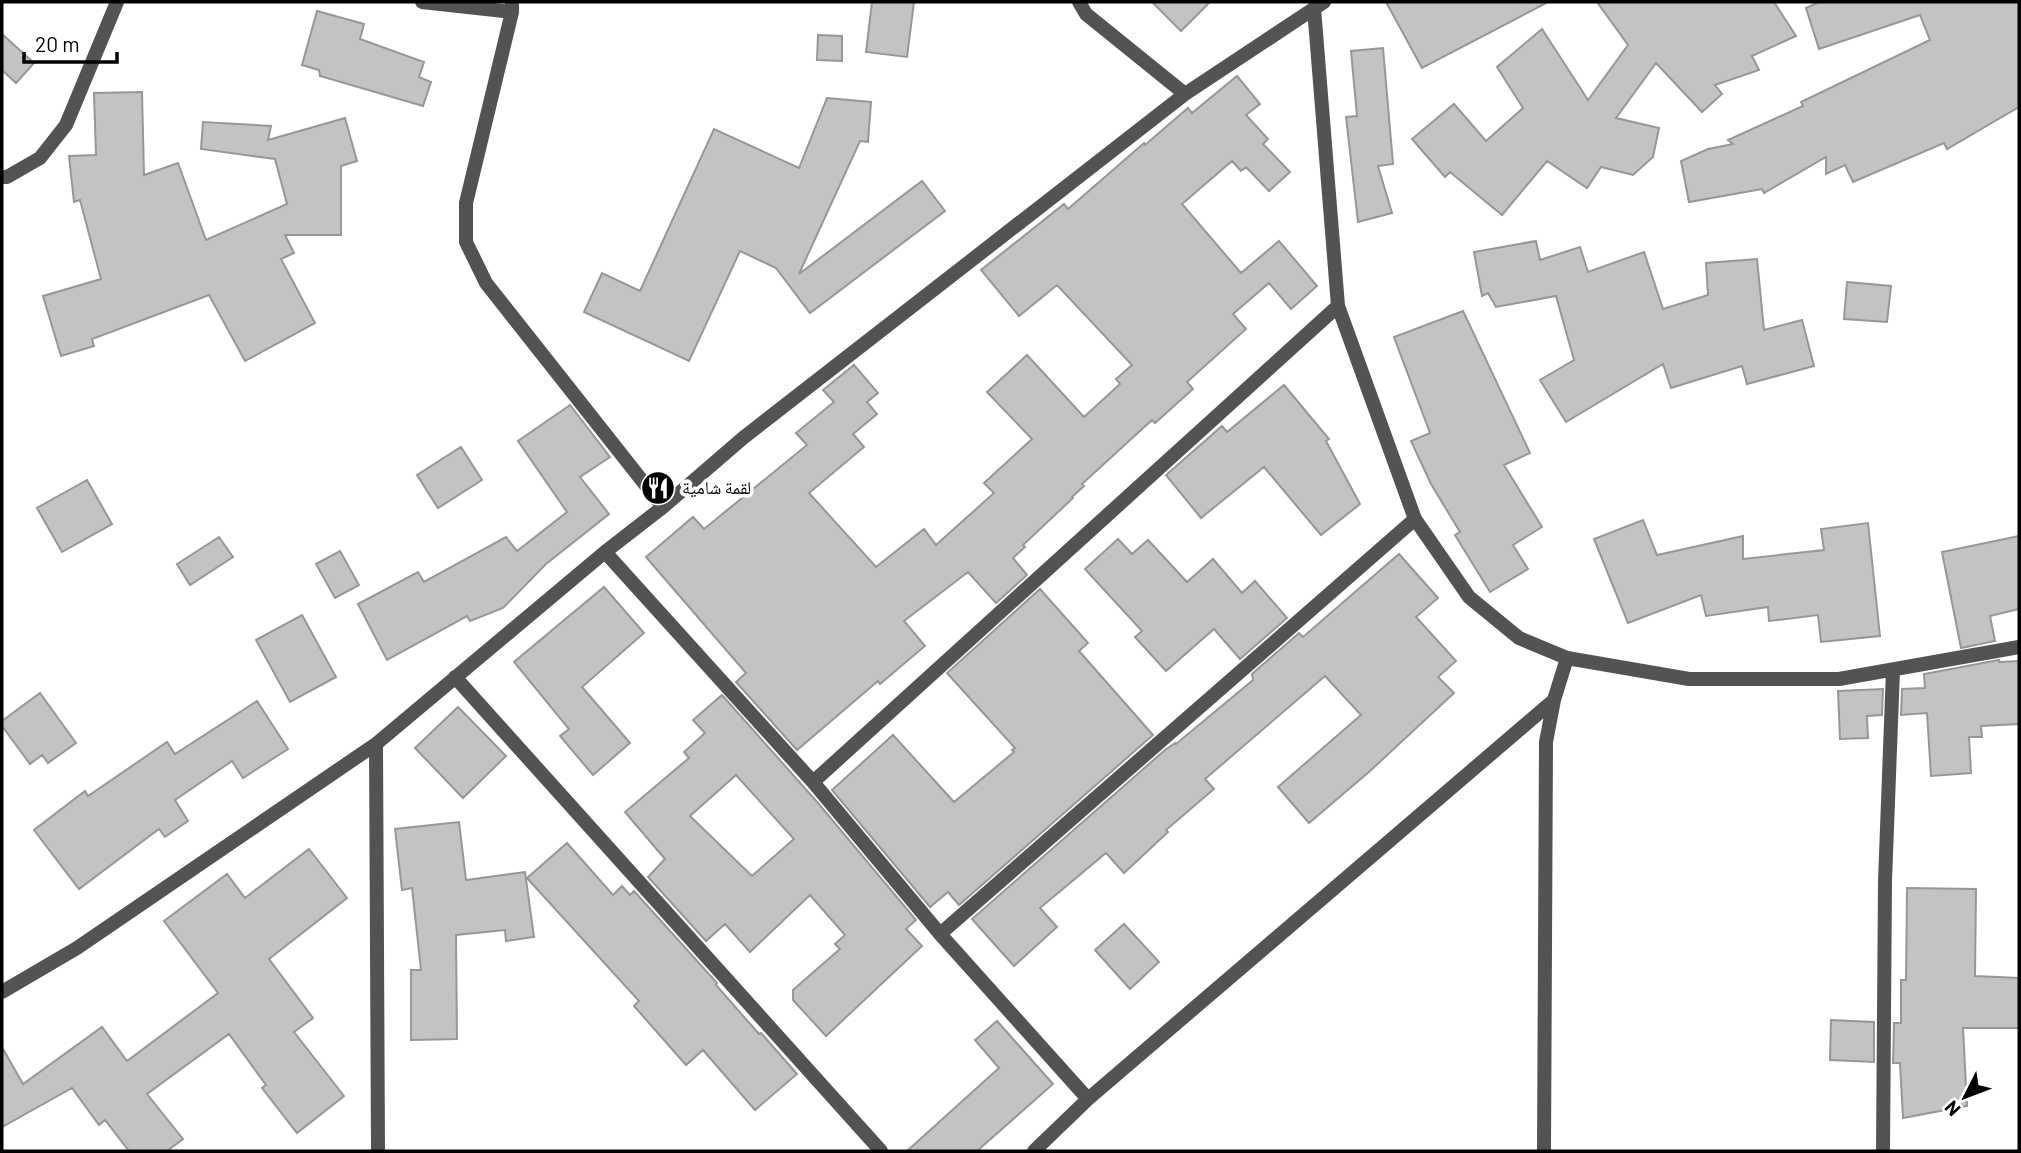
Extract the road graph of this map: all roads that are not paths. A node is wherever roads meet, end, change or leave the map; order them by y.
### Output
1 (117, 2) edge
2 (422, 2) edge
3 (1079, 2) edge
4 (1319, 5) edge
5 (512, 7) edge
6 (1185, 93) junction
7 (2, 177) edge
8 (1338, 306) junction
9 (663, 507) junction
10 (1415, 519) junction
11 (605, 552) junction
12 (2019, 647) edge
13 (1567, 658) junction
14 (1893, 670) junction
15 (456, 677) junction
16 (1554, 700) junction
17 (376, 744) junction
18 (813, 782) junction
19 (940, 934) junction
20 (2, 992) edge
21 (1088, 1099) junction
22 (378, 1151) edge
23 (881, 1151) edge
24 (1034, 1151) edge
25 (1544, 1151) edge
26 (1883, 1151) edge

1 - 7 street
2 - 5 street
3 - 6 street
4 - 6 street
4 - 8 street
5 - 9 street
6 - 9 street
8 - 10 street
8 - 18 street
9 - 11 street
10 - 13 street
10 - 19 street
11 - 15 street
11 - 18 street
12 - 14 street
13 - 14 street
13 - 16 street
14 - 26 street
15 - 17 street
15 - 23 street
16 - 21 street
16 - 25 street
17 - 20 street
17 - 22 street
18 - 19 street
19 - 21 street
21 - 24 street

